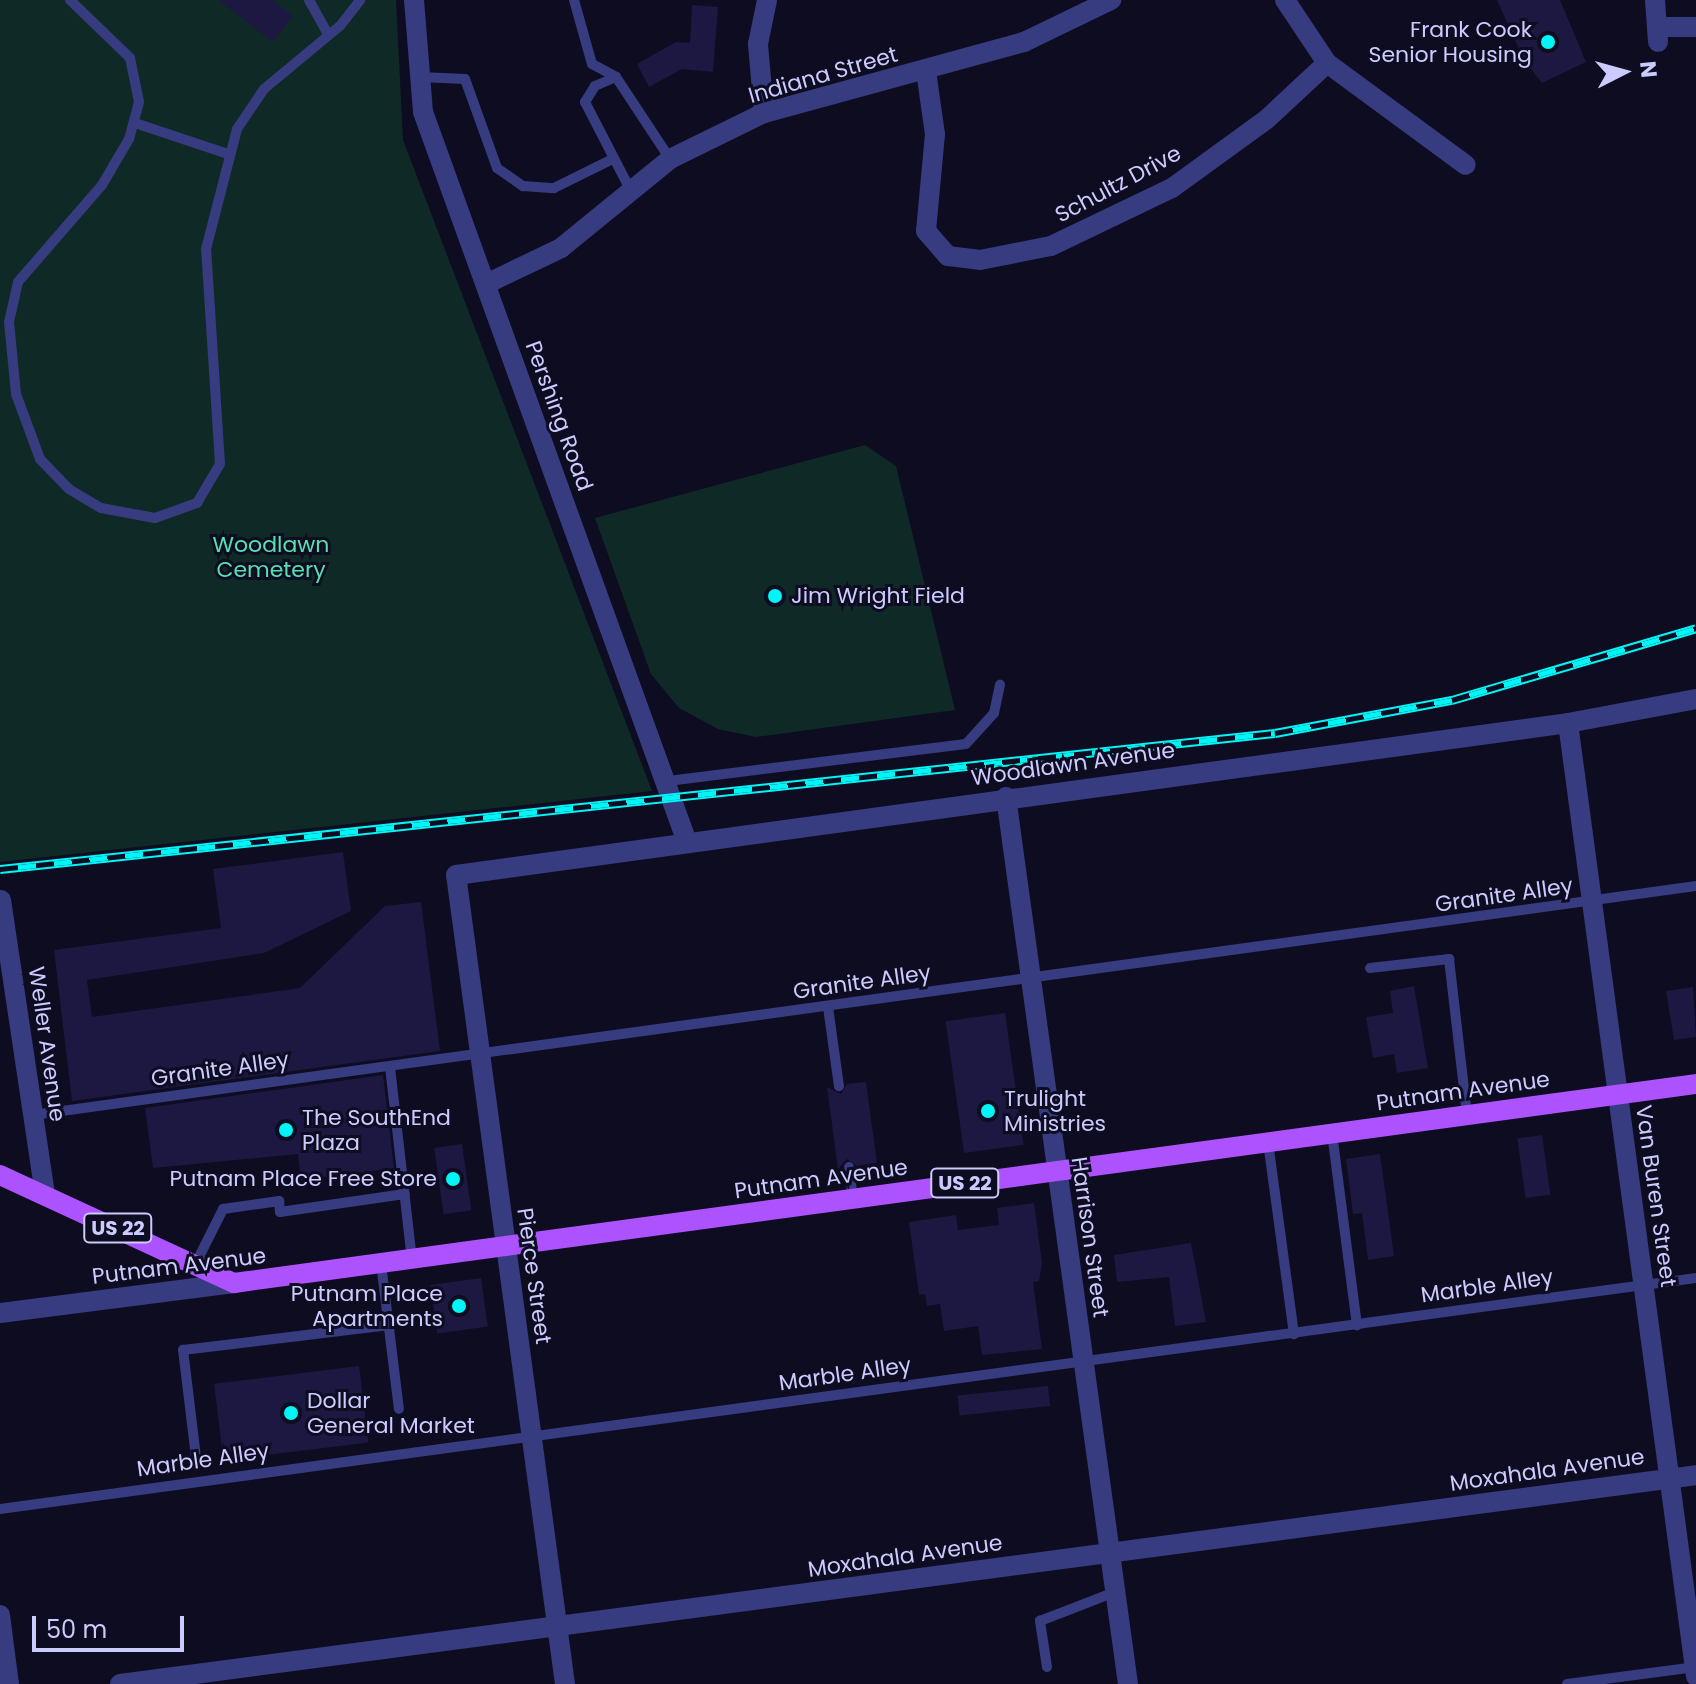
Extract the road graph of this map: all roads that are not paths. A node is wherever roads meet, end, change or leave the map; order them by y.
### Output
1 (70, 0) edge
2 (309, 0) edge
3 (360, 0) edge
4 (414, 0) edge
5 (574, 0) edge
6 (767, 0) edge
7 (1111, 0) edge
8 (1285, 0) edge
9 (1655, 0) edge
10 (1696, 27) edge
11 (328, 34) junction
12 (1327, 63) junction
13 (926, 71) junction
14 (418, 77) junction
15 (616, 77) junction
16 (764, 113) junction
17 (135, 123) junction
18 (228, 154) junction
19 (613, 159) junction
20 (670, 159) junction
21 (1466, 165) dead end
22 (631, 191) junction
23 (486, 284) junction
24 (1000, 685) dead end
25 (1696, 699) edge
26 (1568, 723) junction
27 (668, 781) junction
28 (1006, 797) junction
29 (687, 842) junction
30 (456, 875) joint
31 (1696, 886) edge
32 (1, 897) edge
33 (1592, 903) junction
34 (1370, 968) dead end
35 (1031, 979) junction
36 (828, 1007) junction
37 (481, 1055) junction
38 (390, 1067) junction
39 (1696, 1084) edge
40 (839, 1086) dead end
41 (1618, 1094) junction
42 (33, 1115) junction
43 (1467, 1115) junction
44 (1332, 1133) junction
45 (1268, 1142) junction
46 (849, 1167) dead end
47 (1056, 1171) junction
48 (0, 1175) edge
49 (45, 1194) junction
50 (405, 1194) junction
51 (853, 1199) junction
52 (506, 1246) junction
53 (412, 1259) junction
54 (381, 1263) junction
55 (195, 1265) junction
56 (1696, 1278) edge
57 (234, 1283) junction
58 (1643, 1285) junction
59 (0, 1313) edge
60 (389, 1325) junction
61 (1357, 1325) junction
62 (1294, 1334) junction
63 (1083, 1362) junction
64 (399, 1409) dead end
65 (532, 1436) junction
66 (196, 1457) dead end
67 (1696, 1475) edge
68 (1669, 1478) junction
69 (0, 1509) edge
70 (1109, 1552) junction
71 (1115, 1592) junction
72 (0, 1615) edge
73 (557, 1627) junction
74 (1047, 1667) dead end
75 (1696, 1670) edge
76 (9, 1684) edge
77 (120, 1684) edge
78 (565, 1684) edge
79 (1128, 1684) edge
80 (1567, 1684) edge

1 - 17 lane
2 - 11 lane
3 - 11 lane
4 - 14 street, Pershing Road
5 - 15 lane
6 - 16 street
7 - 13 street, Indiana Street
8 - 12 street
9 - 10 street
11 - 18 lane
12 - 13 street, Schultz Drive
12 - 21 street
13 - 16 street, Indiana Street
14 - 19 lane
14 - 23 street, Pershing Road
15 - 19 lane
15 - 20 lane
16 - 20 street, Indiana Street
17 - 18 lane
17 - 18 lane
19 - 22 lane
20 - 22 street, Indiana Street
22 - 23 street, Indiana Street
23 - 27 street, Pershing Road
24 - 27 lane
25 - 26 street, Woodlawn Avenue
26 - 28 street, Woodlawn Avenue
26 - 33 street, Van Buren Street
27 - 29 street, Pershing Road
28 - 29 street, Woodlawn Avenue
28 - 35 street, Harrison Street
29 - 30 street, Woodlawn Avenue
30 - 37 street, Pierce Street
31 - 33 lane, Granite Alley
32 - 42 street, Weller Avenue
33 - 35 lane, Granite Alley
33 - 41 street, Van Buren Street
34 - 43 lane
35 - 36 lane, Granite Alley
35 - 47 street, Harrison Street
36 - 37 lane, Granite Alley
36 - 40 lane
37 - 38 lane, Granite Alley
37 - 52 street, Pierce Street
38 - 42 lane, Granite Alley
38 - 50 lane
39 - 41 main road, Putnam Avenue / US 22
41 - 43 main road, Putnam Avenue / US 22
41 - 58 street, Van Buren Street
42 - 49 street, Weller Avenue
43 - 44 main road, Putnam Avenue / US 22
44 - 45 main road, Putnam Avenue / US 22
44 - 61 lane
45 - 47 main road, Putnam Avenue / US 22
45 - 62 lane
46 - 51 lane
47 - 51 main road, Putnam Avenue / US 22
47 - 63 street, Harrison Street
48 - 49 main road, US 22
49 - 55 main road, US 22
50 - 53 lane
50 - 55 lane
51 - 52 main road, Putnam Avenue / US 22
52 - 53 main road, Putnam Avenue / US 22
52 - 65 street, Pierce Street
53 - 54 main road, Putnam Avenue / US 22
54 - 57 main road, Putnam Avenue / US 22
54 - 60 lane
55 - 57 main road, US 22
56 - 58 lane, Marble Alley
57 - 59 street, Putnam Avenue
58 - 61 lane, Marble Alley
58 - 68 street, Van Buren Street
60 - 64 lane
60 - 66 lane
61 - 62 lane, Marble Alley
62 - 63 lane, Marble Alley
63 - 65 lane, Marble Alley
63 - 70 street, Harrison Street
65 - 69 lane, Marble Alley
65 - 73 street, Pierce Street
67 - 68 street, Moxahala Avenue
68 - 70 street, Moxahala Avenue
68 - 75 street, Van Buren Street
70 - 71 street, Harrison Street
70 - 73 street, Moxahala Avenue
71 - 74 lane
71 - 79 street, Harrison Street
72 - 76 street
73 - 77 street, Moxahala Avenue
73 - 78 street, Pierce Street
75 - 80 lane

